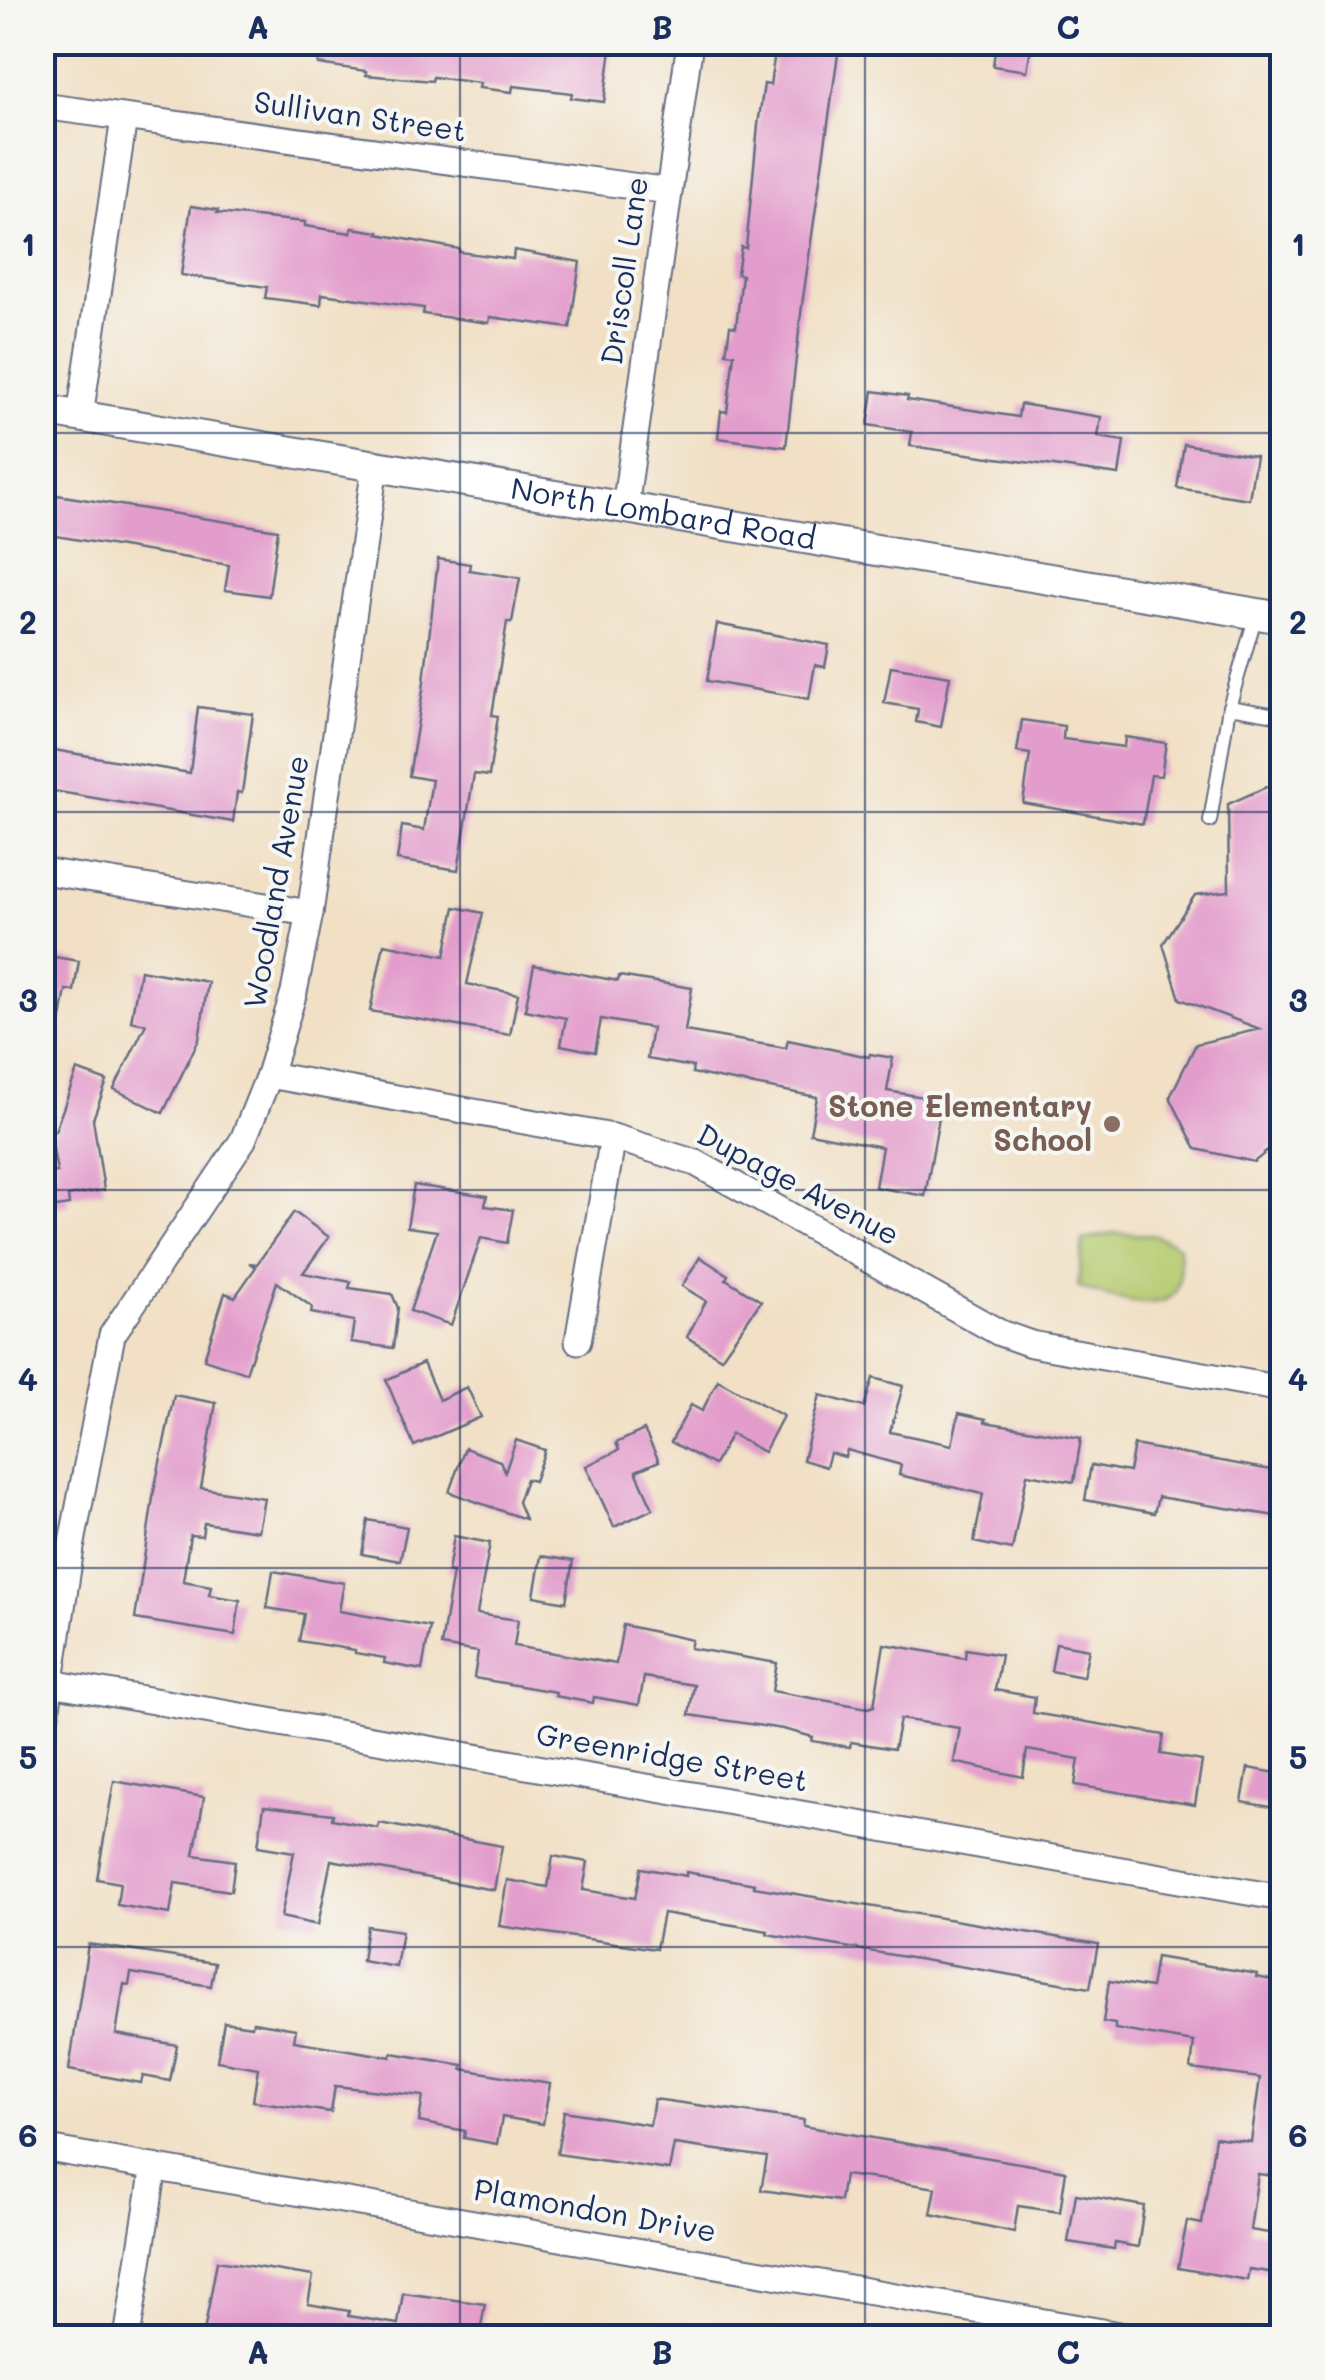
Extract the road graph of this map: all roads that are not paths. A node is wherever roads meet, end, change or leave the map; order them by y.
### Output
1 (690, 42) edge
2 (42, 106) edge
3 (124, 118) junction
4 (669, 191) junction
5 (42, 410) edge
6 (80, 416) junction
7 (375, 466) junction
8 (625, 508) junction
9 (1269, 616) edge
10 (1230, 706) junction
11 (1282, 716) edge
12 (1210, 821) dead end
13 (42, 871) edge
14 (310, 913) junction
15 (269, 1075) junction
16 (612, 1137) junction
17 (578, 1341) dead end
18 (1282, 1390) edge
19 (51, 1683) junction
20 (42, 1740) edge
21 (1282, 1898) edge
22 (42, 2148) edge
23 (154, 2167) junction
24 (126, 2338) edge
25 (1137, 2338) edge

1 - 4 street, Driscoll Lane
2 - 3 street, Sullivan Street
3 - 4 street, Sullivan Street
3 - 6 street
4 - 8 street, Driscoll Lane
5 - 6 street, North Lombard Road
6 - 7 street, North Lombard Road
7 - 8 street, North Lombard Road
7 - 14 street, Woodland Avenue
8 - 9 street, North Lombard Road
9 - 10 lane
10 - 11 lane
10 - 12 lane
13 - 14 street
14 - 15 street, Woodland Avenue
15 - 16 street, Dupage Avenue
15 - 19 street, Woodland Avenue
16 - 17 street
16 - 18 street, Dupage Avenue
19 - 20 street, Woodland Avenue
19 - 21 street, Greenridge Street
22 - 23 street, Plamondon Drive
23 - 24 street
23 - 25 street, Plamondon Drive

